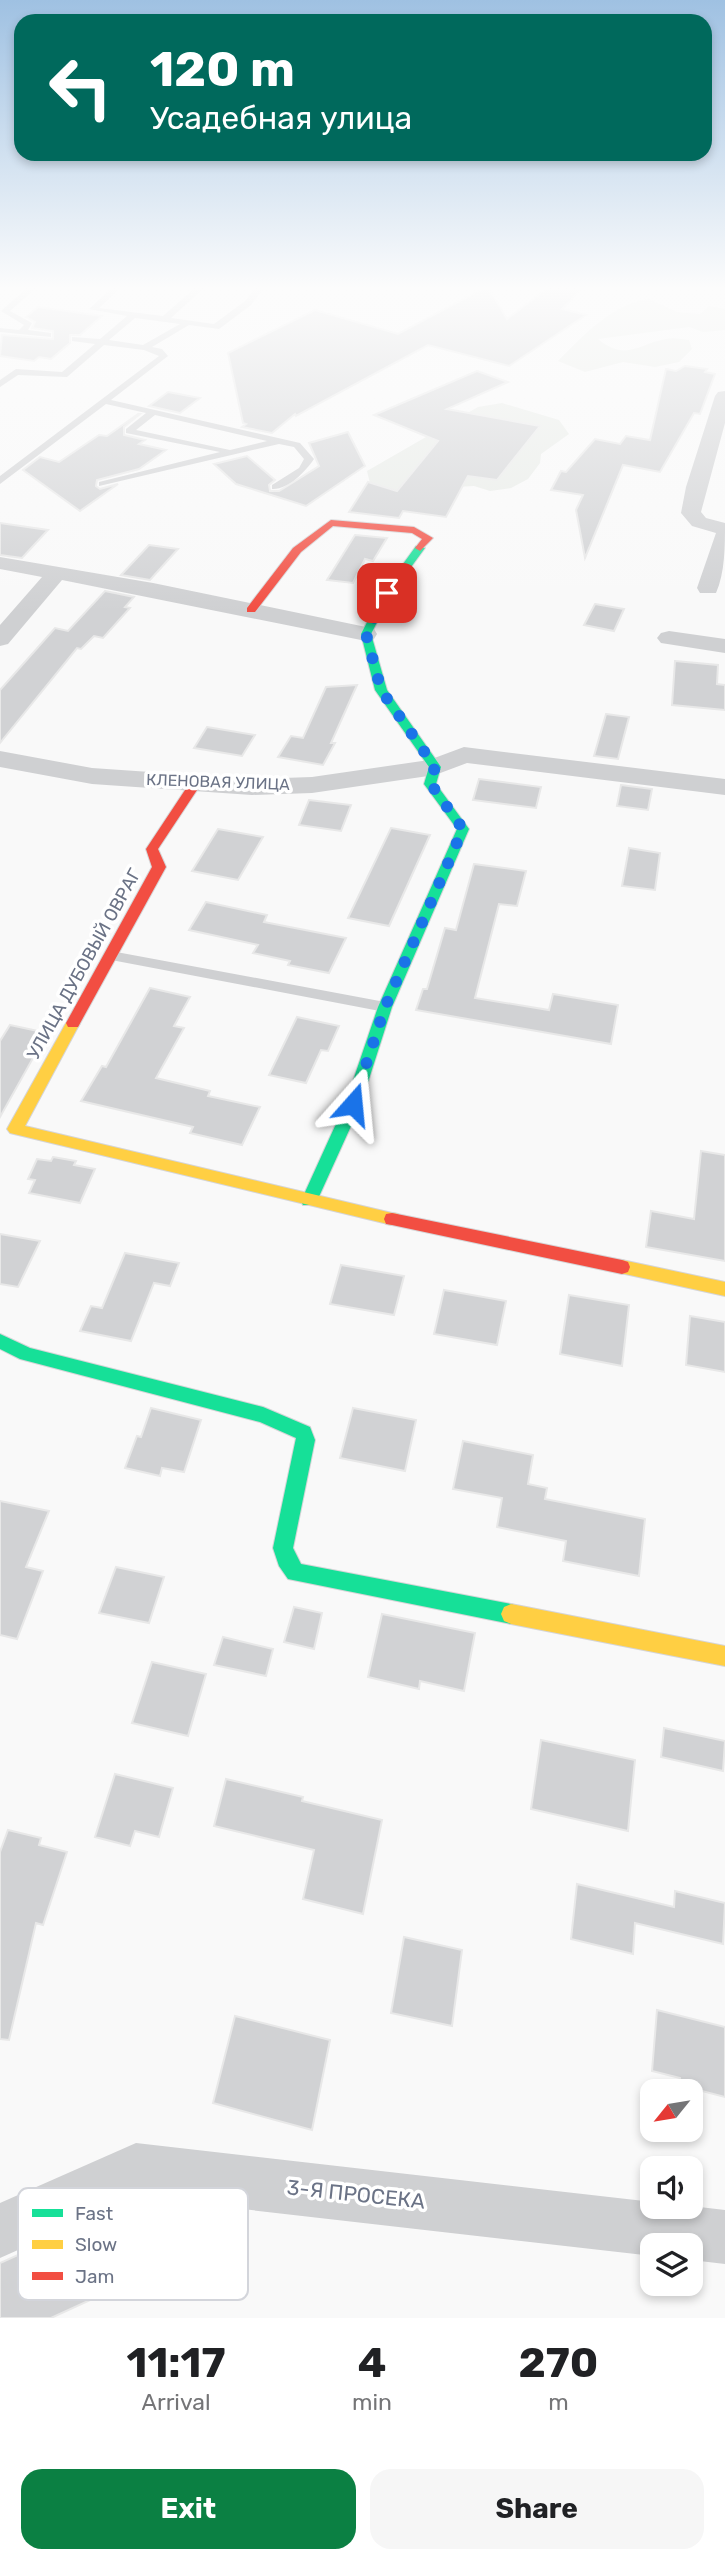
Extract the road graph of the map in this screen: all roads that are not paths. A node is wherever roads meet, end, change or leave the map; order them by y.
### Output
1 (111, 395) edge
2 (724, 396) edge
3 (103, 401) junction
4 (154, 412) junction
5 (284, 440) junction
6 (231, 453) junction
7 (0, 481) edge
8 (102, 484) dead end
9 (275, 488) dead end
10 (725, 529) edge
11 (725, 536) edge
12 (0, 563) edge
13 (56, 574) junction
14 (708, 588) dead end
15 (251, 610) junction
16 (366, 634) junction
17 (669, 638) dead end
18 (0, 639) edge
19 (725, 646) edge
20 (0, 759) edge
21 (435, 767) junction
22 (195, 784) junction
23 (725, 787) edge
24 (111, 956) junction
25 (385, 1007) junction
26 (309, 1201) junction
27 (725, 1289) edge
28 (0, 1341) edge
29 (725, 1656) edge
30 (96, 2188) edge
31 (18, 2223) edge
32 (0, 2231) edge
33 (725, 2237) edge

1 - 3 lane
2 - 10 street
3 - 4 lane
3 - 7 lane
4 - 5 lane
4 - 6 lane
5 - 6 lane
5 - 9 lane
6 - 8 lane
11 - 14 street
12 - 13 street
13 - 15 street
13 - 18 street
15 - 16 street
15 - 16 street
16 - 21 street
17 - 19 street
20 - 22 street, КЛЕНОВАЯ УЛИЦА
21 - 22 street, КЛЕНОВАЯ УЛИЦА
21 - 23 street, КЛЕНОВАЯ УЛИЦА
21 - 25 street
22 - 24 street, УЛИЦА ДУБОВЫЙ ОВРАГ
24 - 25 lane
24 - 26 street, УЛИЦА ДУБОВЫЙ ОВРАГ
25 - 26 street
26 - 27 street
28 - 29 street
30 - 33 street, 3-Я ПРОСЕКА
31 - 32 street, 3-Я ПРОСЕКА

